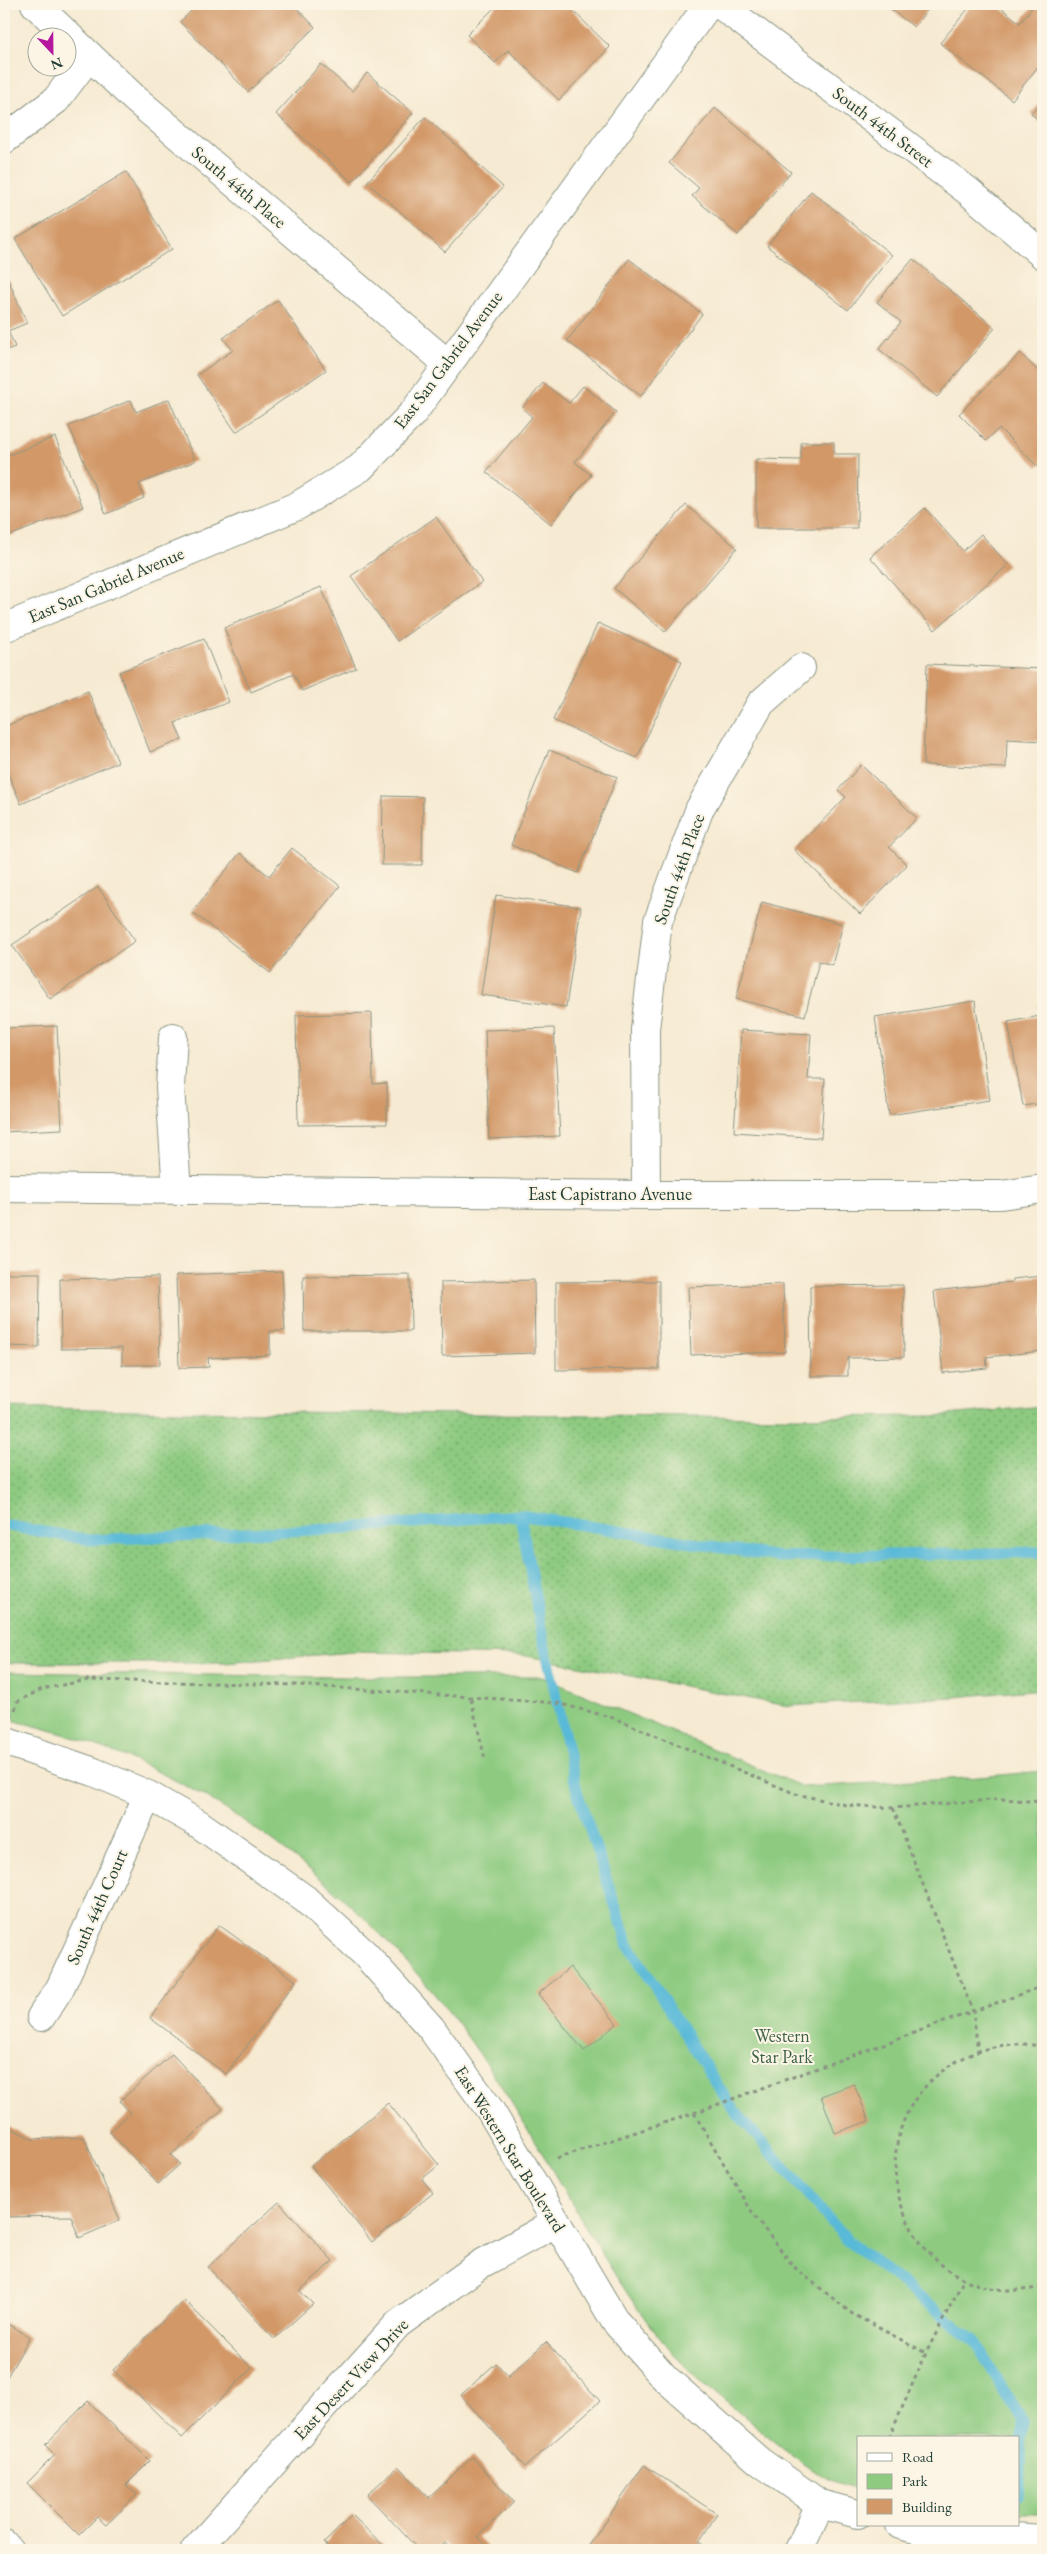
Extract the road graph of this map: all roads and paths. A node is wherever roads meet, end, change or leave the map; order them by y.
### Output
1 (35, 4) edge
2 (708, 4) edge
3 (719, 4) edge
4 (89, 56) junction
5 (4, 140) edge
6 (1043, 256) edge
7 (448, 364) junction
8 (4, 628) edge
9 (801, 668) dead end
10 (173, 1037) dead end
11 (4, 1188) edge
12 (1043, 1189) edge
13 (177, 1191) junction
14 (646, 1195) junction
15 (471, 1699) junction
16 (5, 1742) edge
17 (485, 1759) dead end
18 (148, 1795) junction
19 (1043, 1802) edge
20 (893, 1808) junction
21 (1043, 1986) edge
22 (973, 2012) junction
23 (41, 2016) dead end
24 (1043, 2047) edge
25 (978, 2051) junction
26 (694, 2113) junction
27 (557, 2158) dead end
28 (556, 2222) junction
29 (964, 2279) junction
30 (1043, 2287) edge
31 (926, 2353) junction
32 (890, 2436) edge
33 (820, 2504) junction
34 (857, 2514) edge
35 (904, 2526) edge
36 (1043, 2538) edge
37 (4, 2544) edge
38 (10, 2550) edge
39 (195, 2550) edge
40 (799, 2550) edge

1 - 4 street, South 44th Place
2 - 7 street, East San Gabriel Avenue
3 - 6 street, South 44th Street
4 - 5 street
4 - 7 street, South 44th Place
7 - 8 street, East San Gabriel Avenue
9 - 14 street, South 44th Place
10 - 13 street
11 - 13 street, East Capistrano Avenue
12 - 14 street, East Capistrano Avenue
13 - 14 street, East Capistrano Avenue
15 - 16 path
15 - 17 path
15 - 20 path
16 - 18 street, East Western Star Boulevard
18 - 23 street, South 44th Court
18 - 28 street, East Western Star Boulevard
19 - 20 path
20 - 22 path
21 - 22 path
22 - 25 path
22 - 26 path
24 - 25 path
25 - 29 path
26 - 27 path
26 - 31 path
28 - 33 street, East Western Star Boulevard
28 - 39 street, East Desert View Drive
29 - 30 path
29 - 31 path
31 - 32 path
33 - 34 street, East Western Star Boulevard
33 - 40 street
35 - 36 street
37 - 38 street

